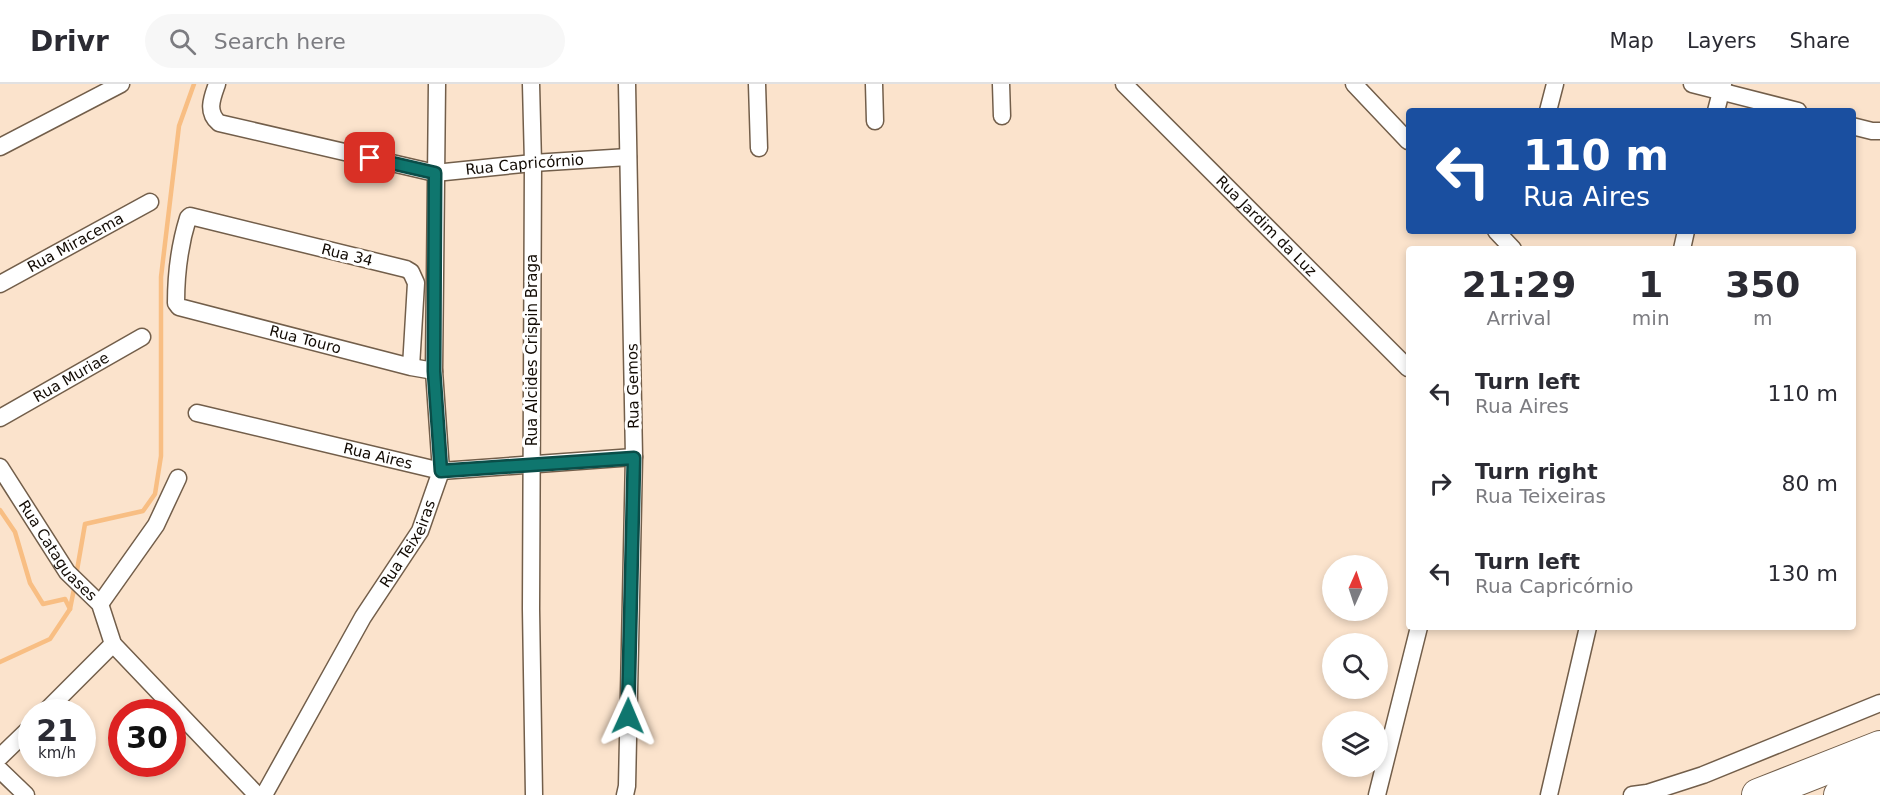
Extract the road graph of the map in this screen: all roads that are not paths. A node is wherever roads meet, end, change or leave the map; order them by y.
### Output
1 (121, 84) edge
2 (217, 84) edge
3 (438, 84) edge
4 (531, 84) edge
5 (627, 84) edge
6 (758, 84) edge
7 (874, 84) edge
8 (1001, 84) edge
9 (1124, 84) edge
10 (1354, 84) edge
11 (1555, 84) edge
12 (1692, 84) edge
13 (1722, 87) edge
14 (1549, 108) edge
15 (1717, 108) edge
16 (1788, 108) edge
17 (1002, 116) dead end
18 (875, 121) dead end
19 (1856, 127) edge
20 (1880, 131) edge
21 (1406, 139) edge
22 (0, 147) edge
23 (759, 148) dead end
24 (628, 157) junction
25 (533, 163) junction
26 (435, 173) junction
27 (150, 202) dead end
28 (189, 217) joint
29 (1499, 234) edge
30 (1510, 246) edge
31 (0, 284) edge
32 (142, 337) dead end
33 (1406, 366) edge
34 (411, 367) junction
35 (434, 371) junction
36 (197, 413) dead end
37 (0, 418) edge
38 (634, 458) junction
39 (532, 466) junction
40 (0, 467) edge
41 (441, 471) junction
42 (178, 478) dead end
43 (100, 604) junction
44 (1418, 630) edge
45 (1587, 630) edge
46 (113, 644) junction
47 (58, 699) edge
48 (1880, 703) edge
49 (18, 740) edge
50 (1880, 747) edge
51 (0, 758) edge
52 (0, 770) edge
53 (1880, 779) edge
54 (26, 795) edge
55 (257, 795) edge
56 (264, 795) edge
57 (534, 795) edge
58 (625, 795) edge
59 (1377, 795) edge
60 (1549, 795) edge
61 (1632, 795) edge
62 (1758, 795) edge
63 (1840, 795) edge

1 - 22 street
2 - 26 street, Rua Capricórnio
3 - 26 street, Rua Teixeiras
4 - 25 street, Rua Alcides Crispin Braga
5 - 24 street, Rua Gemos
6 - 23 street
7 - 18 street
8 - 17 street
9 - 33 street, Rua Jardim da Luz
10 - 21 street
11 - 14 street
12 - 13 street
13 - 15 street
13 - 16 street
19 - 20 street
24 - 25 street, Rua Capricórnio
24 - 38 street, Rua Gemos
25 - 26 street, Rua Capricórnio
25 - 39 street, Rua Alcides Crispin Braga
26 - 35 street, Rua Teixeiras
27 - 31 street, Rua Miracema
28 - 34 street, Rua 34
28 - 34 street, Rua Touro
29 - 30 street
32 - 37 street, Rua Muriae
34 - 35 street, Rua Touro
35 - 41 street, Rua Teixeiras
36 - 41 street, Rua Aires
38 - 39 street, Rua Aires
38 - 58 street, Rua Gemos
39 - 41 street, Rua Aires
39 - 57 street, Rua Alcides Crispin Braga
40 - 43 street, Rua Cataguases
41 - 56 street, Rua Teixeiras
42 - 43 street
43 - 46 street, Rua Cataguases
44 - 59 street
45 - 60 street
46 - 47 street
46 - 55 street, Rua Cataguases
48 - 61 street
49 - 51 street
50 - 62 highway
52 - 54 street
53 - 63 highway

